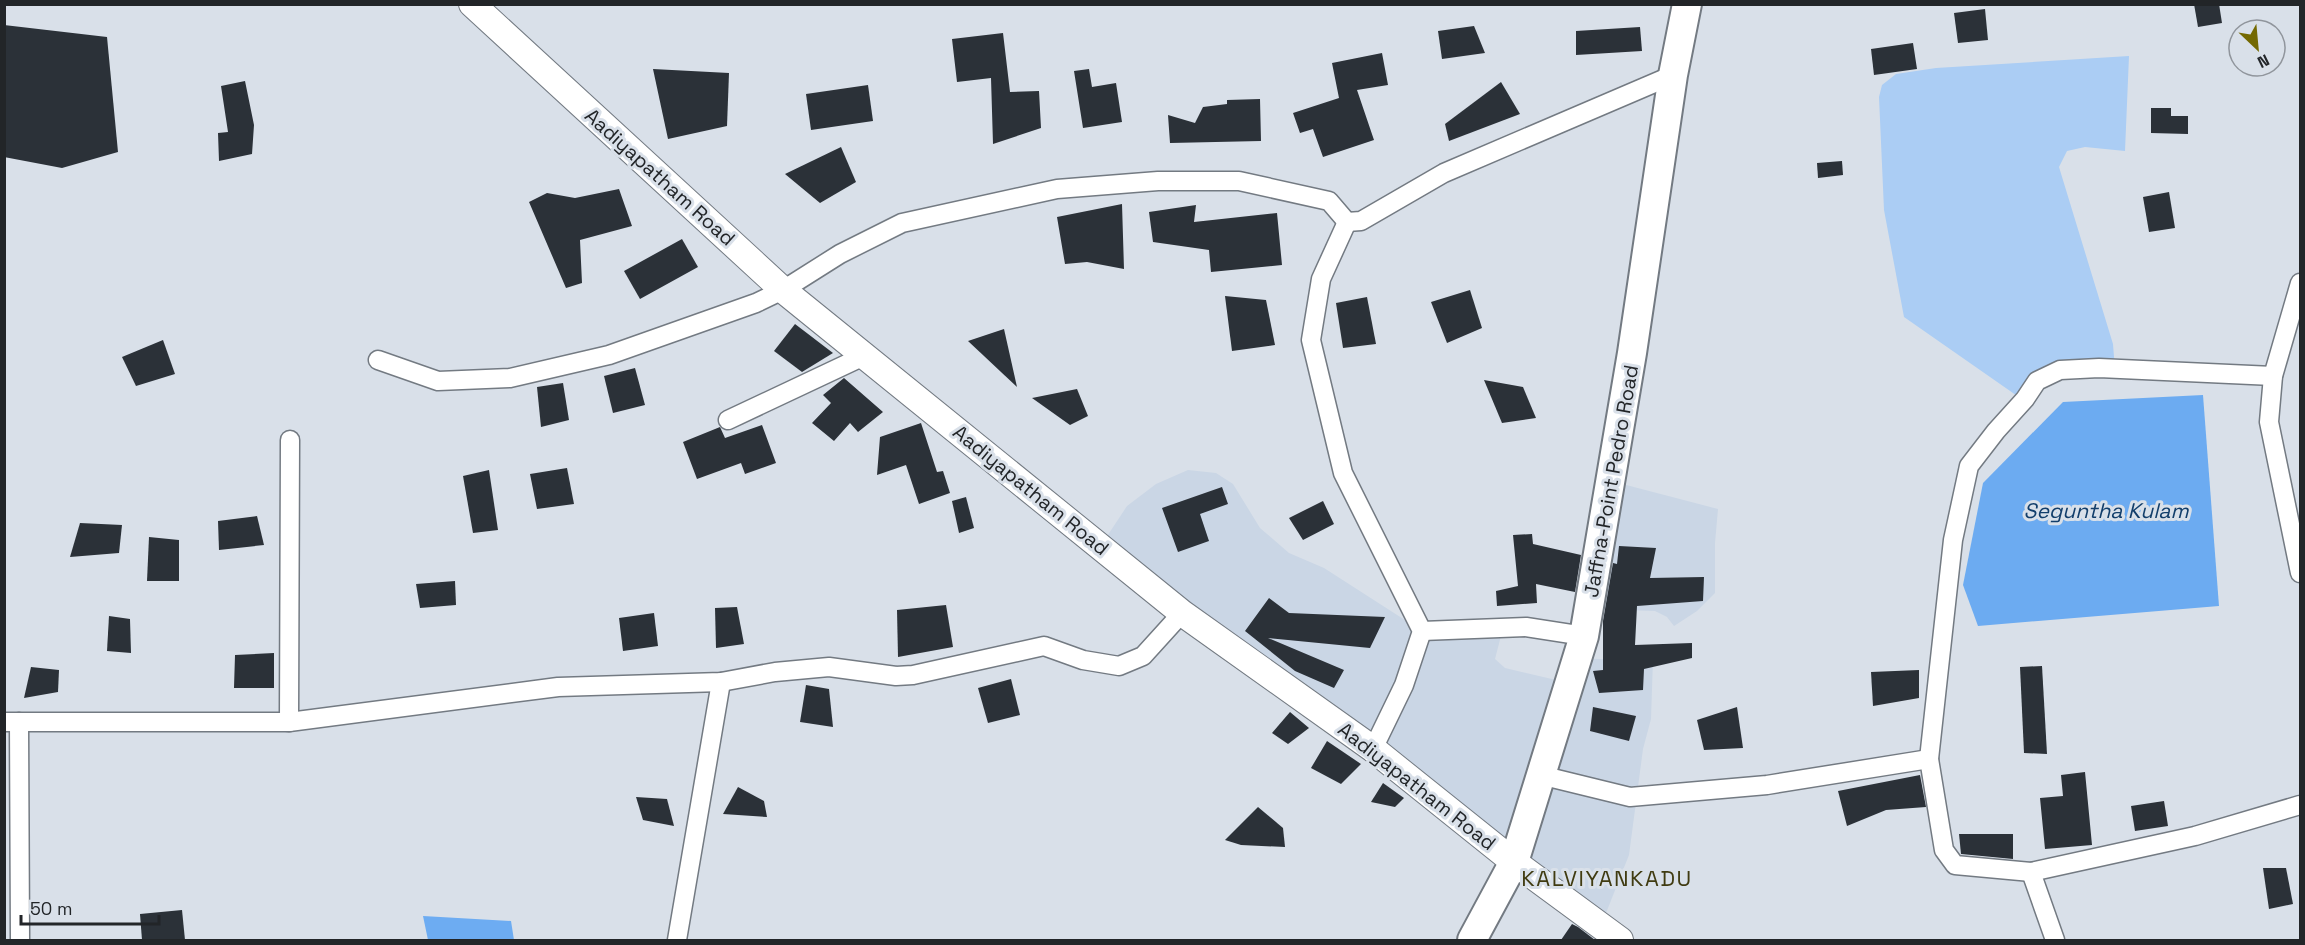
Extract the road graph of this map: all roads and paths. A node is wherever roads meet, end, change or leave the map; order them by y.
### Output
1 (472, 4) edge
2 (1687, 4) edge
3 (1673, 75) junction
4 (1347, 222) junction
5 (2301, 283) edge
6 (783, 290) junction
7 (2297, 303) edge
8 (866, 355) junction
9 (378, 360) dead end
10 (2273, 376) junction
11 (728, 420) dead end
12 (291, 440) dead end
13 (2301, 573) edge
14 (1182, 613) junction
15 (1422, 631) junction
16 (1584, 636) junction
17 (721, 682) junction
18 (12, 722) edge
19 (289, 722) junction
20 (1373, 749) junction
21 (1929, 759) junction
22 (1540, 775) junction
23 (2301, 805) edge
24 (1514, 862) junction
25 (2031, 872) junction
26 (20, 940) edge
27 (677, 940) edge
28 (1473, 940) edge
29 (1620, 940) edge
30 (2055, 940) edge

1 - 6 street, Aadiyapatham Road
2 - 3 main road, Jaffna-Point Pedro Road
3 - 4 street
3 - 16 main road, Jaffna-Point Pedro Road
4 - 6 street
4 - 15 street
5 - 7 street
6 - 8 street, Aadiyapatham Road
6 - 9 street
7 - 10 street
8 - 11 street
8 - 14 street, Aadiyapatham Road
10 - 13 street
10 - 21 street
12 - 19 street
14 - 17 street
14 - 20 street, Aadiyapatham Road
15 - 16 street
15 - 20 street
16 - 22 main road, Jaffna-Point Pedro Road
17 - 19 street
17 - 27 street
18 - 19 street
18 - 26 street
20 - 24 street, Aadiyapatham Road
21 - 22 street
21 - 25 street
22 - 24 main road, Jaffna-Point Pedro Road
23 - 25 street
24 - 28 main road, Jaffna-Point Pedro Road
24 - 29 street, Aadiyapatham Road
25 - 30 street

